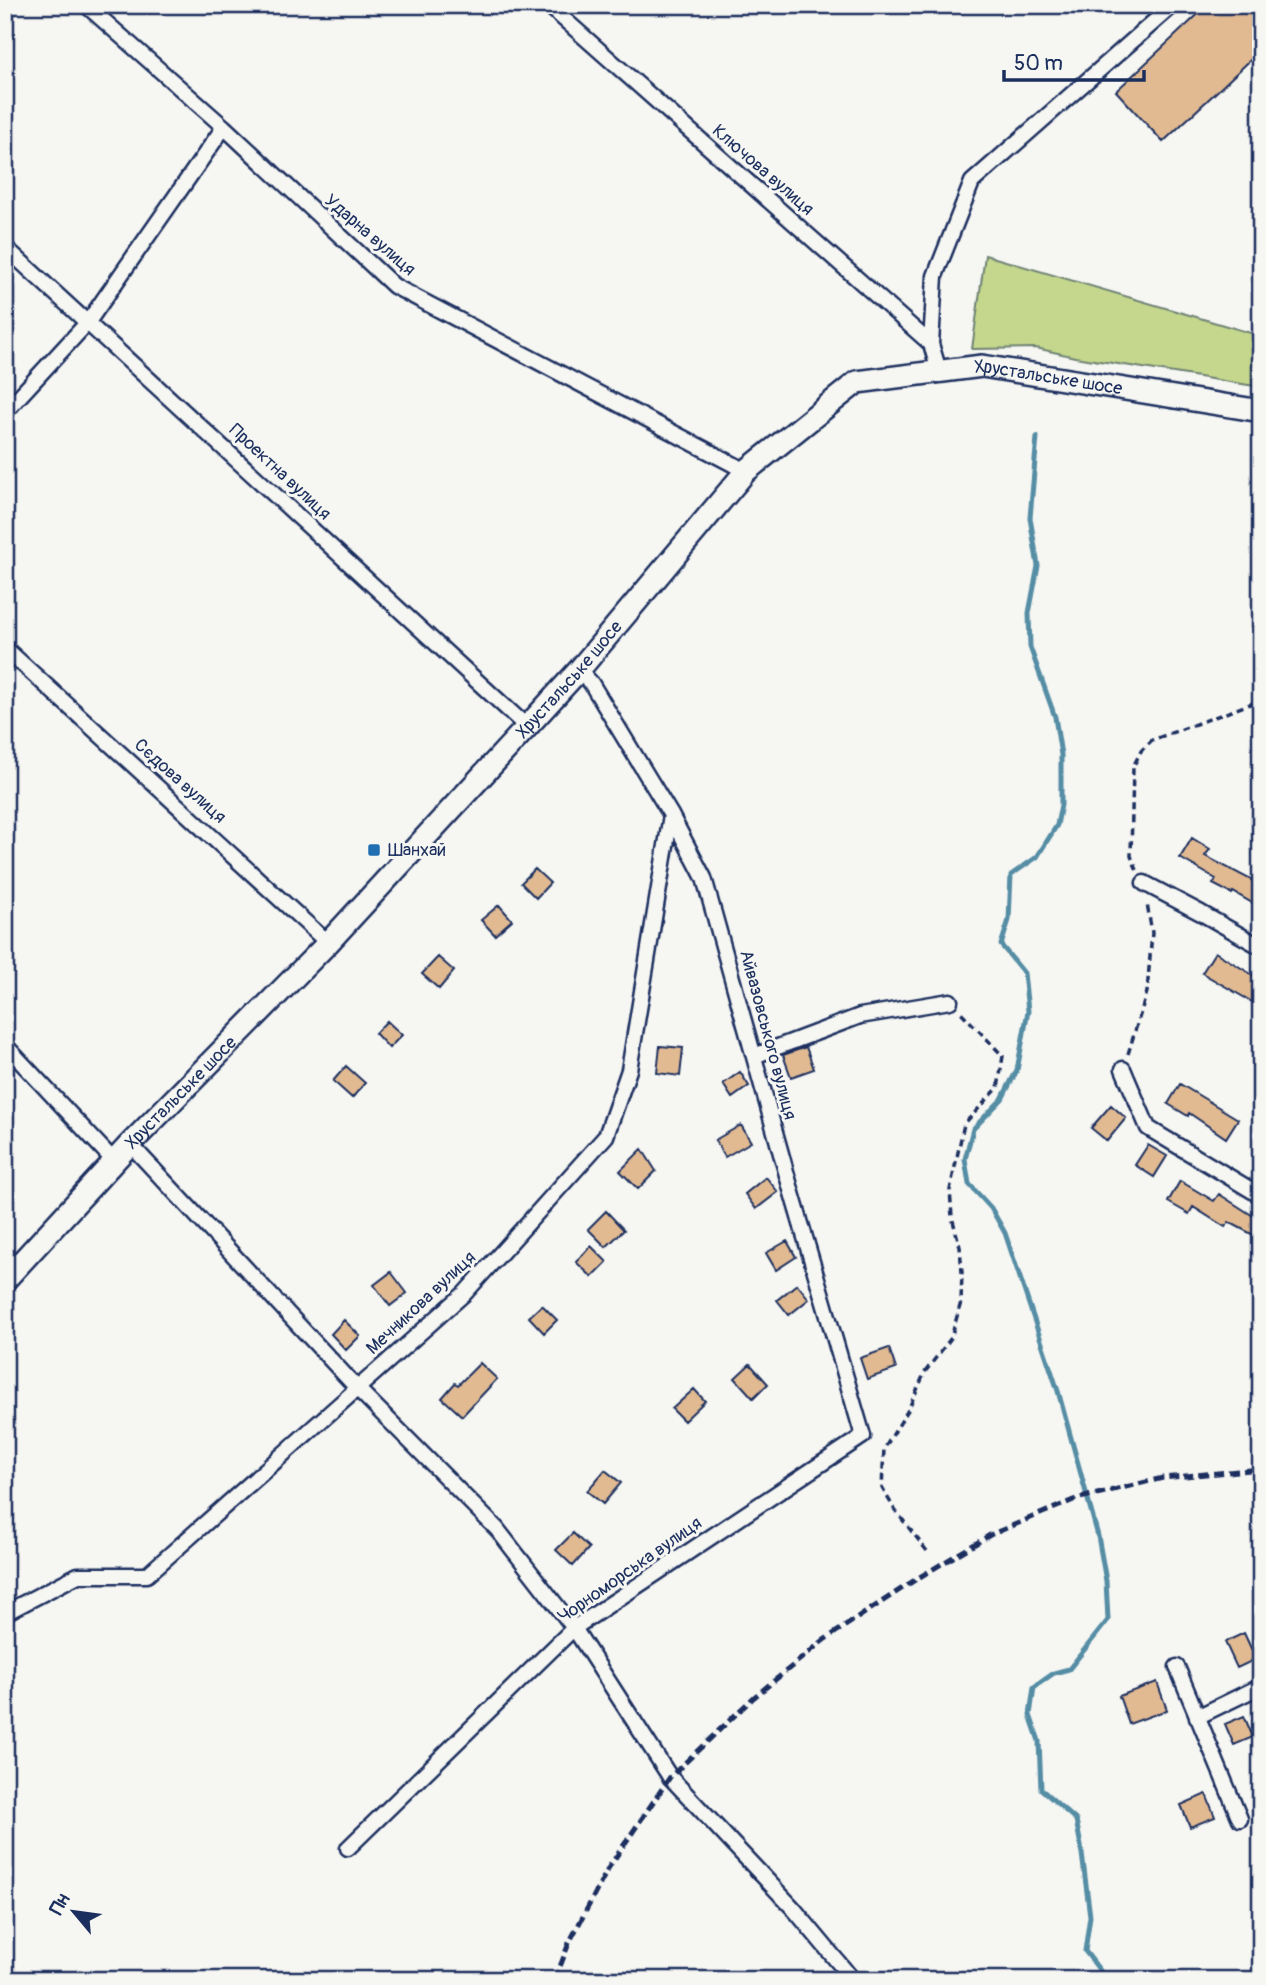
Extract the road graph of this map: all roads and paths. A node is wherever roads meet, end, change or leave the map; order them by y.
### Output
1 (86, 5) edge
2 (548, 5) edge
3 (1174, 5) edge
4 (224, 127) junction
5 (5, 247) edge
6 (88, 322) junction
7 (931, 344) junction
8 (939, 371) junction
9 (1261, 411) edge
10 (5, 412) edge
11 (746, 471) junction
12 (5, 648) edge
13 (579, 670) junction
14 (1261, 700) edge
15 (527, 727) junction
16 (671, 815) junction
17 (1144, 883) junction
18 (328, 943) junction
19 (1261, 947) edge
20 (950, 1001) joint
21 (5, 1045) edge
22 (754, 1056) junction
23 (1123, 1069) joint
24 (130, 1144) junction
25 (114, 1161) junction
26 (1261, 1196) edge
27 (5, 1280) edge
28 (357, 1388) junction
29 (863, 1436) joint
30 (927, 1551) dead end
31 (5, 1613) edge
32 (574, 1628) junction
33 (1177, 1667) dead end
34 (1261, 1686) edge
35 (1197, 1717) junction
36 (1240, 1819) dead end
37 (348, 1848) dead end
38 (852, 1980) edge

1 - 4 street, Ударна вулиця
2 - 7 street, Ключова вулиця
3 - 7 street
4 - 6 street
4 - 11 street, Ударна вулиця
5 - 6 street, Проектна вулиця
6 - 10 street
6 - 15 street, Проектна вулиця
7 - 8 street
8 - 9 street, Хрустальське шосе
8 - 11 street, Хрустальське шосе
11 - 13 street, Хрустальське шосе
12 - 18 street, Сєдова вулиця
13 - 15 street, Хрустальське шосе
13 - 16 street, Айвазовського вулиця
14 - 17 path
15 - 18 street, Хрустальське шосе
16 - 22 street, Айвазовського вулиця
16 - 28 street, Мечникова вулиця
17 - 19 street
17 - 23 path
18 - 24 street, Хрустальське шосе
20 - 22 street
20 - 30 path
21 - 25 street
22 - 29 street, Айвазовського вулиця
23 - 26 street
24 - 25 street, Хрустальське шосе
24 - 28 street
25 - 27 street, Хрустальське шосе
28 - 31 street, Мечникова вулиця
28 - 32 street
29 - 32 street, Чорноморська вулиця
32 - 37 street, Чорноморська вулиця
32 - 38 street
33 - 35 street
34 - 35 street
35 - 36 street

